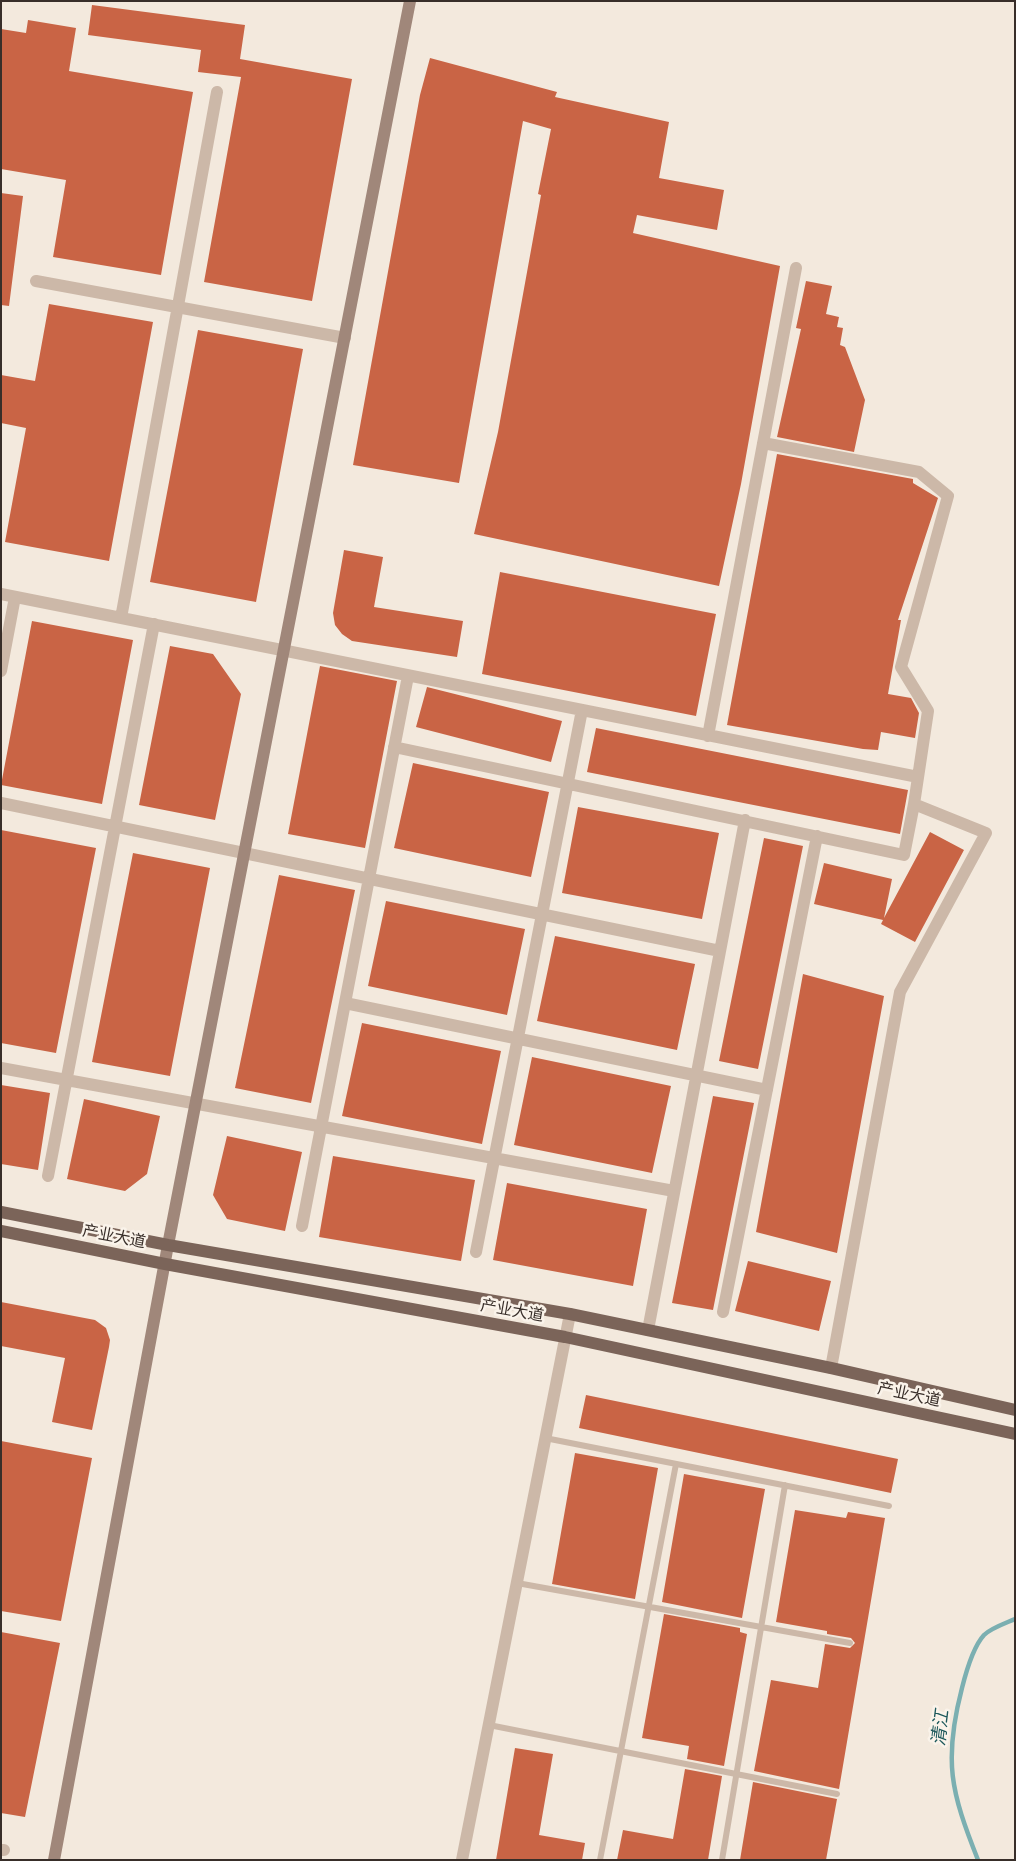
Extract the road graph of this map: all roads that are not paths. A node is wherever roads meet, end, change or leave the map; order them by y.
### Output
1 (410, 1) edge
2 (217, 92) dead end
3 (796, 268) dead end
4 (36, 281) dead end
5 (178, 307) junction
6 (345, 338) junction
7 (763, 443) junction
8 (1, 594) edge
9 (15, 597) junction
10 (121, 618) junction
11 (154, 624) junction
12 (284, 650) junction
13 (1, 671) edge
14 (408, 676) junction
15 (582, 710) junction
16 (708, 736) junction
17 (394, 747) junction
18 (918, 777) junction
19 (568, 783) junction
20 (1, 804) edge
21 (914, 804) junction
22 (745, 820) junction
23 (115, 827) junction
24 (817, 836) junction
25 (244, 853) junction
26 (369, 879) junction
27 (542, 914) junction
28 (720, 951) junction
29 (345, 1003) junction
30 (518, 1039) junction
31 (1, 1068) edge
32 (696, 1075) junction
33 (67, 1080) junction
34 (767, 1090) junction
35 (196, 1104) junction
36 (322, 1127) junction
37 (495, 1159) junction
38 (48, 1176) dead end
39 (674, 1191) junction
40 (1, 1212) edge
41 (302, 1226) dead end
42 (1, 1231) edge
43 (168, 1245) junction
44 (476, 1252) dead end
45 (165, 1264) junction
46 (723, 1312) dead end
47 (570, 1314) junction
48 (648, 1330) junction
49 (565, 1338) junction
50 (831, 1368) junction
51 (1015, 1410) edge
52 (1015, 1434) edge
53 (545, 1438) junction
54 (676, 1464) junction
55 (785, 1485) junction
56 (889, 1506) dead end
57 (517, 1583) junction
58 (648, 1606) junction
59 (761, 1627) junction
60 (850, 1643) dead end
61 (488, 1725) junction
62 (621, 1751) junction
63 (737, 1774) junction
64 (837, 1794) dead end
65 (54, 1860) edge
66 (462, 1860) edge
67 (600, 1860) edge
68 (722, 1860) edge

1 - 6 street
2 - 5 street
3 - 7 street
4 - 5 street
5 - 6 street
5 - 10 street
6 - 12 street
7 - 16 street
7 - 18 street
8 - 9 street
9 - 10 street
9 - 13 street
10 - 11 street
11 - 12 street
11 - 23 street
12 - 14 street
12 - 25 street
14 - 15 street
14 - 17 street
15 - 16 street
15 - 19 street
16 - 18 street
17 - 19 street
17 - 26 street
18 - 21 street
19 - 22 street
19 - 27 street
20 - 23 street
21 - 24 street
21 - 50 street
22 - 24 street
22 - 28 street
23 - 25 street
23 - 33 street
24 - 34 street
25 - 26 street
25 - 35 street
26 - 27 street
26 - 29 street
27 - 28 street
27 - 30 street
28 - 32 street
29 - 30 street
29 - 36 street
30 - 32 street
30 - 37 street
31 - 33 street
32 - 34 street
32 - 39 street
33 - 35 street
33 - 38 street
34 - 46 street
35 - 36 street
35 - 43 street
36 - 37 street
36 - 41 street
37 - 39 street
37 - 44 street
39 - 48 street
40 - 43 main road, 产业大道
42 - 45 main road, 产业大道
43 - 45 street
43 - 47 main road, 产业大道
45 - 49 main road, 产业大道
45 - 65 street
47 - 48 main road, 产业大道
47 - 49 street
48 - 50 main road, 产业大道
49 - 52 main road, 产业大道
49 - 53 street
50 - 51 main road, 产业大道
53 - 54 lane
53 - 57 street
54 - 55 lane
54 - 58 lane
55 - 56 lane
55 - 59 lane
57 - 58 lane
57 - 61 street
58 - 59 lane
58 - 62 lane
59 - 60 lane
59 - 63 lane
61 - 62 lane
61 - 66 street
62 - 63 lane
62 - 67 lane
63 - 64 lane
63 - 68 lane

